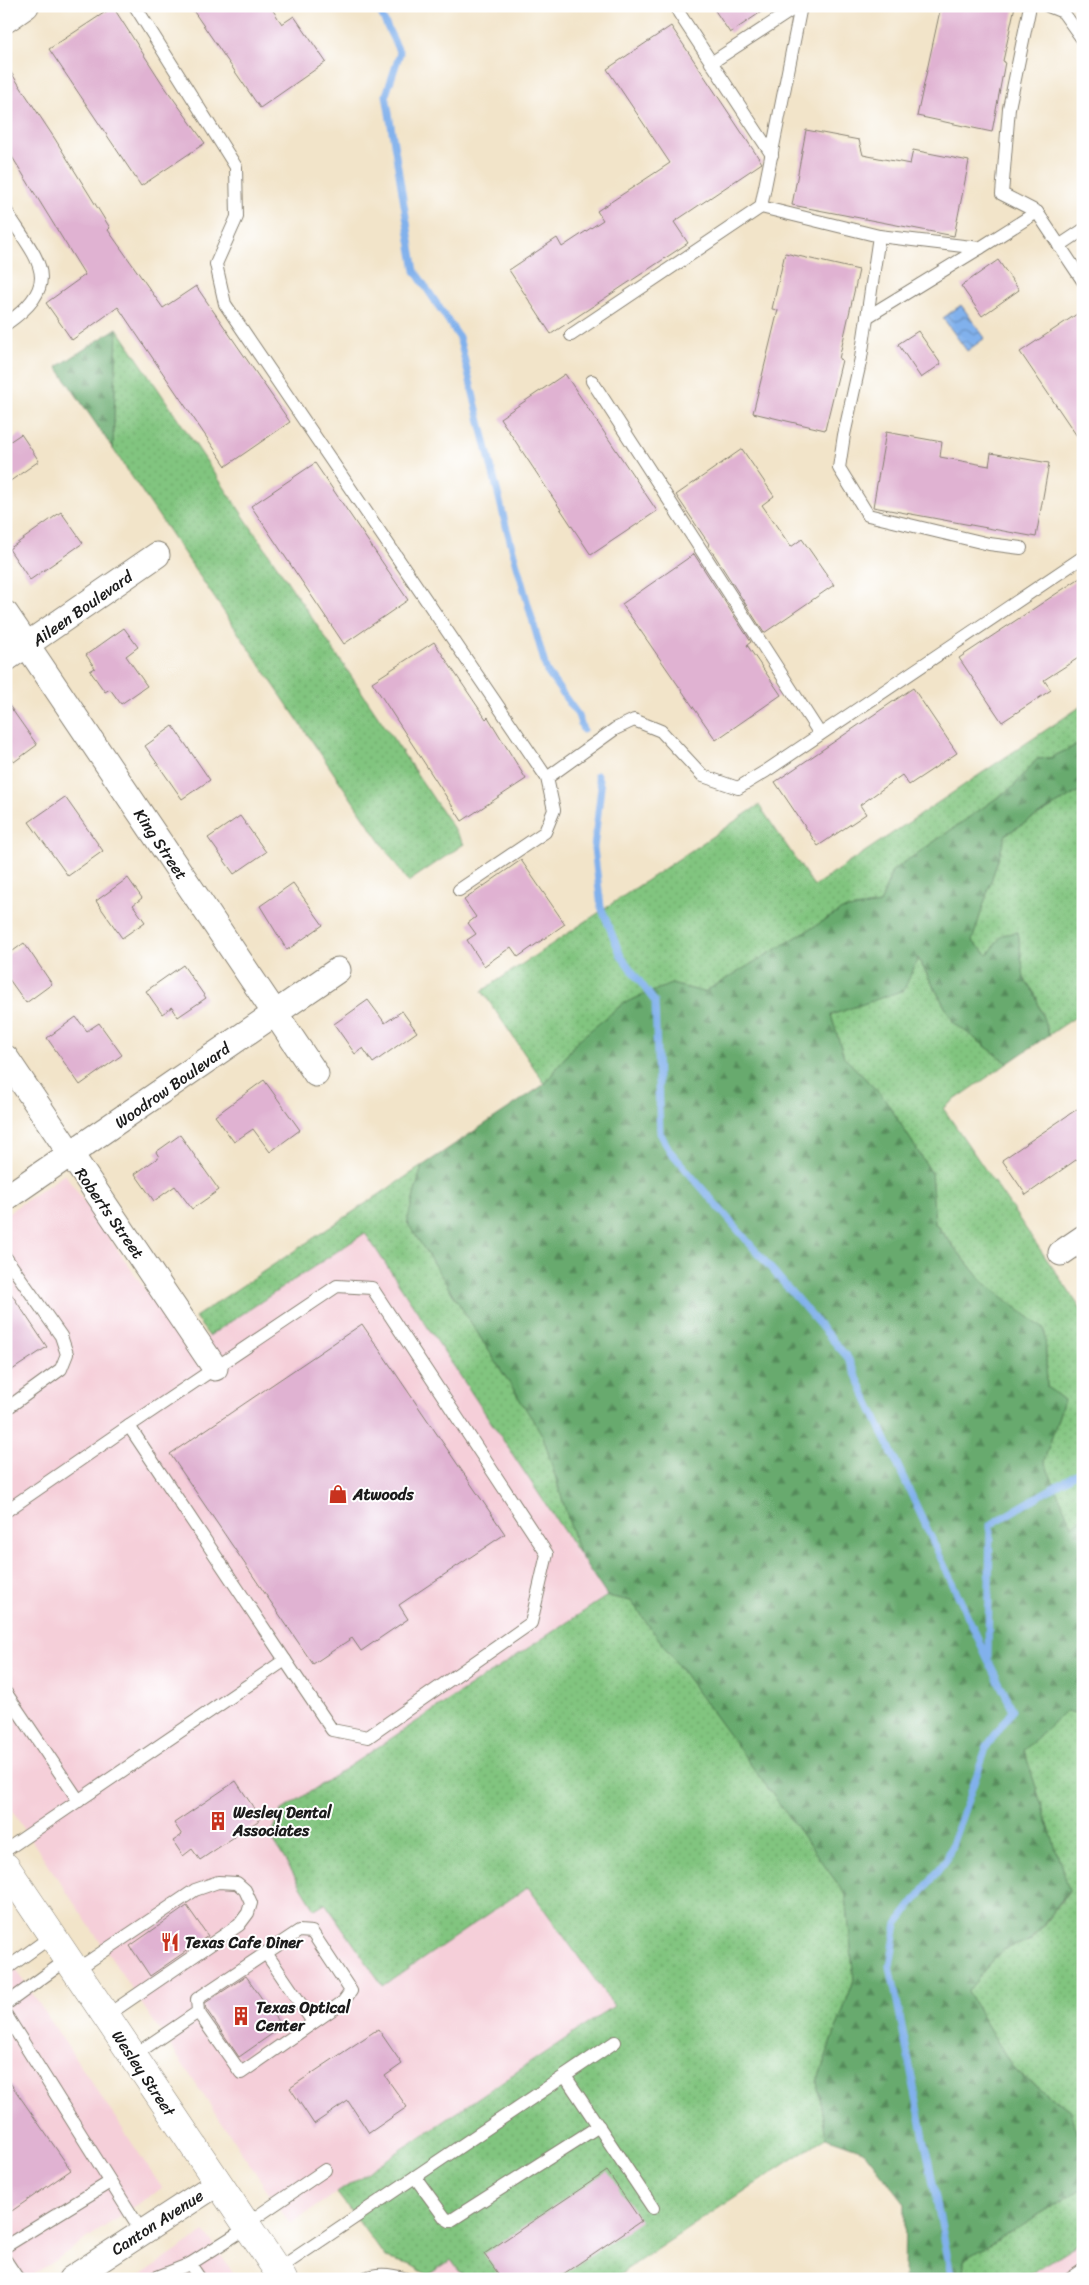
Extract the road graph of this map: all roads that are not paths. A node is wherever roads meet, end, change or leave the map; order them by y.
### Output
1 (26, 6) edge
2 (135, 6) edge
3 (800, 6) edge
4 (1030, 6) edge
5 (1048, 6) edge
6 (679, 13) dead end
7 (6, 20) edge
8 (1083, 40) edge
9 (711, 63) junction
10 (772, 155) junction
11 (761, 207) junction
12 (6, 211) edge
13 (1036, 212) junction
14 (1083, 230) edge
15 (879, 236) junction
16 (1059, 246) junction
17 (980, 248) junction
18 (1083, 281) edge
19 (867, 317) junction
20 (6, 324) edge
21 (571, 335) dead end
22 (592, 381) dead end
23 (1021, 548) dead end
24 (157, 556) dead end
25 (1083, 557) edge
26 (6, 614) edge
27 (28, 645) junction
28 (6, 659) edge
29 (820, 734) junction
30 (547, 778) junction
31 (459, 890) dead end
32 (338, 970) dead end
33 (276, 1014) junction
34 (6, 1058) edge
35 (316, 1074) dead end
36 (70, 1156) junction
37 (6, 1198) edge
38 (1083, 1238) edge
39 (1061, 1253) dead end
40 (6, 1258) edge
41 (215, 1368) junction
42 (6, 1409) edge
43 (129, 1426) junction
44 (6, 1512) edge
45 (285, 1660) junction
46 (6, 1693) edge
47 (79, 1801) junction
48 (6, 1850) edge
49 (6, 1868) edge
50 (52, 1936) junction
51 (266, 1953) junction
52 (72, 1965) junction
53 (6, 1969) edge
54 (6, 2004) edge
55 (198, 2012) junction
56 (106, 2016) junction
57 (8, 2020) edge
58 (313, 2022) junction
59 (615, 2042) dead end
60 (133, 2056) junction
61 (565, 2076) junction
62 (599, 2126) junction
63 (325, 2170) dead end
64 (415, 2177) junction
65 (110, 2182) junction
66 (218, 2183) junction
67 (653, 2208) dead end
68 (247, 2226) junction
69 (142, 2232) junction
70 (6, 2246) edge
71 (6, 2261) edge
72 (190, 2264) junction
73 (1083, 2270) edge
74 (280, 2274) edge
75 (18, 2279) edge
76 (71, 2279) edge
77 (152, 2279) edge
78 (200, 2279) edge
79 (363, 2279) edge
80 (406, 2279) edge
81 (1070, 2279) edge

1 - 7 street
2 - 30 lane
3 - 9 lane
3 - 10 lane
4 - 13 lane
5 - 8 lane
6 - 9 lane
9 - 10 lane
10 - 11 lane
11 - 15 lane
11 - 21 lane
12 - 20 lane
13 - 16 lane
13 - 17 lane
14 - 16 lane
15 - 17 lane
15 - 19 lane
16 - 18 lane
17 - 19 lane
19 - 23 lane
22 - 29 lane
24 - 27 street, Aileen Boulevard
25 - 29 lane
26 - 27 street, King Street
27 - 28 street, Aileen Boulevard
27 - 33 street, King Street
29 - 30 lane
30 - 31 lane
32 - 33 street, Woodrow Boulevard
33 - 35 street, King Street
33 - 36 street, Woodrow Boulevard
34 - 36 street, Roberts Street
36 - 37 street, Woodrow Boulevard
36 - 41 street, Roberts Street
38 - 39 street
40 - 42 lane
41 - 43 lane
41 - 45 lane
43 - 44 lane
43 - 45 lane
45 - 47 lane
46 - 47 lane
47 - 48 lane
49 - 50 main road, Wesley Street
50 - 52 main road, Wesley Street
50 - 53 lane
51 - 55 lane
51 - 58 lane
51 - 58 lane
52 - 54 lane
52 - 56 main road, Wesley Street
52 - 56 lane
55 - 58 lane
55 - 60 lane
56 - 60 main road, Wesley Street
57 - 65 lane
59 - 61 lane
60 - 66 main road, Wesley Street
61 - 62 lane
61 - 64 lane
62 - 64 lane
62 - 67 lane
63 - 68 lane
64 - 74 lane
65 - 69 lane
65 - 70 lane
66 - 68 main road, Wesley Street
66 - 69 street, Canton Avenue
68 - 72 lane
68 - 74 main road, Wesley Street
69 - 76 street, Canton Avenue
71 - 75 lane
72 - 77 lane
72 - 78 lane
73 - 81 lane
79 - 80 lane

